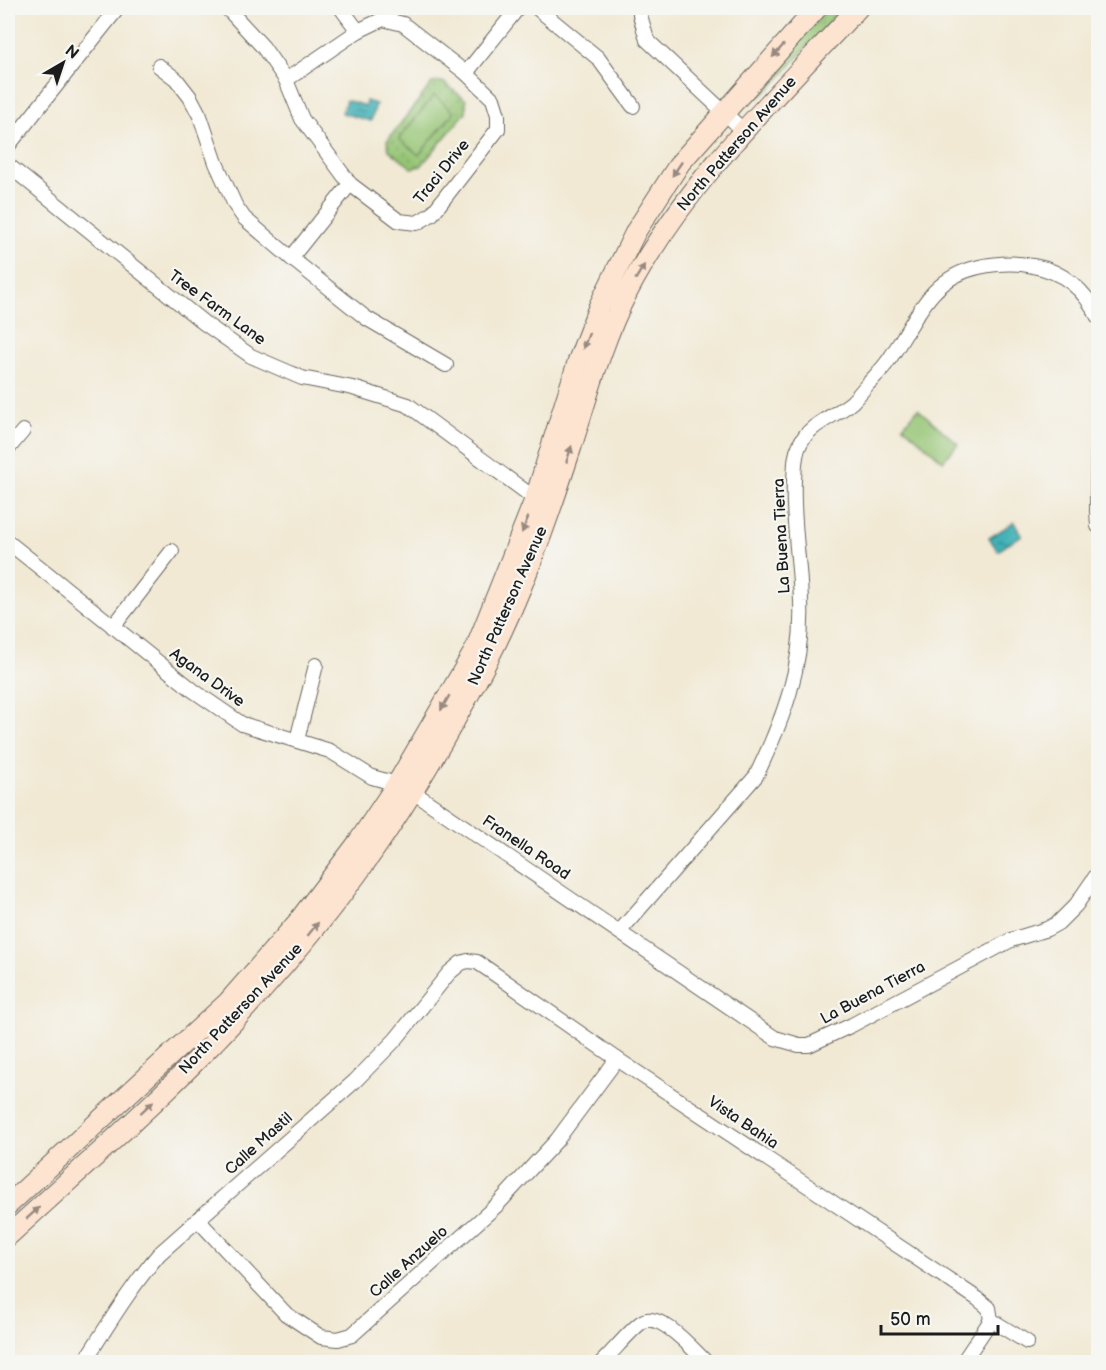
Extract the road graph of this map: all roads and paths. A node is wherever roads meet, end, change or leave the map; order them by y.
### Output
1 (118, 8) edge
2 (227, 8) edge
3 (341, 8) edge
4 (518, 8) edge
5 (537, 8) edge
6 (641, 8) edge
7 (817, 8) edge
8 (858, 8) edge
9 (358, 31) junction
10 (159, 66) dead end
11 (466, 73) junction
12 (286, 80) junction
13 (633, 106) dead end
14 (724, 112) junction
15 (745, 132) junction
16 (8, 146) edge
17 (8, 165) edge
18 (350, 184) junction
19 (291, 258) junction
20 (1098, 317) edge
21 (446, 365) dead end
22 (23, 431) dead end
23 (1098, 441) edge
24 (8, 449) edge
25 (543, 504) junction
26 (1098, 525) edge
27 (8, 542) edge
28 (172, 551) dead end
29 (113, 627) junction
30 (316, 665) dead end
31 (297, 740) junction
32 (405, 788) junction
33 (1098, 873) edge
34 (620, 931) junction
35 (468, 961) joint
36 (617, 1059) junction
37 (8, 1206) edge
38 (198, 1220) junction
39 (8, 1236) edge
40 (991, 1320) junction
41 (1027, 1342) dead end
42 (84, 1362) edge
43 (602, 1362) edge
44 (706, 1362) edge
45 (963, 1362) edge

1 - 16 street
2 - 12 street, Traci Drive
3 - 9 street
4 - 11 street
5 - 13 street
6 - 14 street
7 -> 14 main road, North Patterson Avenue
8 - 15 main road, North Patterson Avenue
9 - 11 street, Traci Drive
9 - 12 street, Traci Drive
10 - 19 street
11 - 18 street, Traci Drive
12 - 18 street, Traci Drive
14 - 15 street
14 -> 25 main road, North Patterson Avenue
25 -> 15 main road, North Patterson Avenue
17 - 25 street, Tree Farm Lane
18 - 19 street
19 - 21 street
20 - 34 street, La Buena Tierra
22 - 24 street
23 - 26 street
25 - 32 main road, North Patterson Avenue
27 - 29 street, Agana Drive
28 - 29 street
29 - 31 street, Agana Drive
30 - 31 street
31 - 32 street, Agana Drive
32 - 34 street, Franella Road
32 - 37 main road, North Patterson Avenue
39 -> 32 main road, North Patterson Avenue
33 - 34 street, La Buena Tierra
35 - 36 street, Vista Bahia
35 - 38 street, Calle Mastil
36 - 38 street, Calle Anzuelo
36 - 40 street, Vista Bahia
38 - 42 street, Calle Mastil
40 - 41 street
40 - 45 street
43 - 44 street

